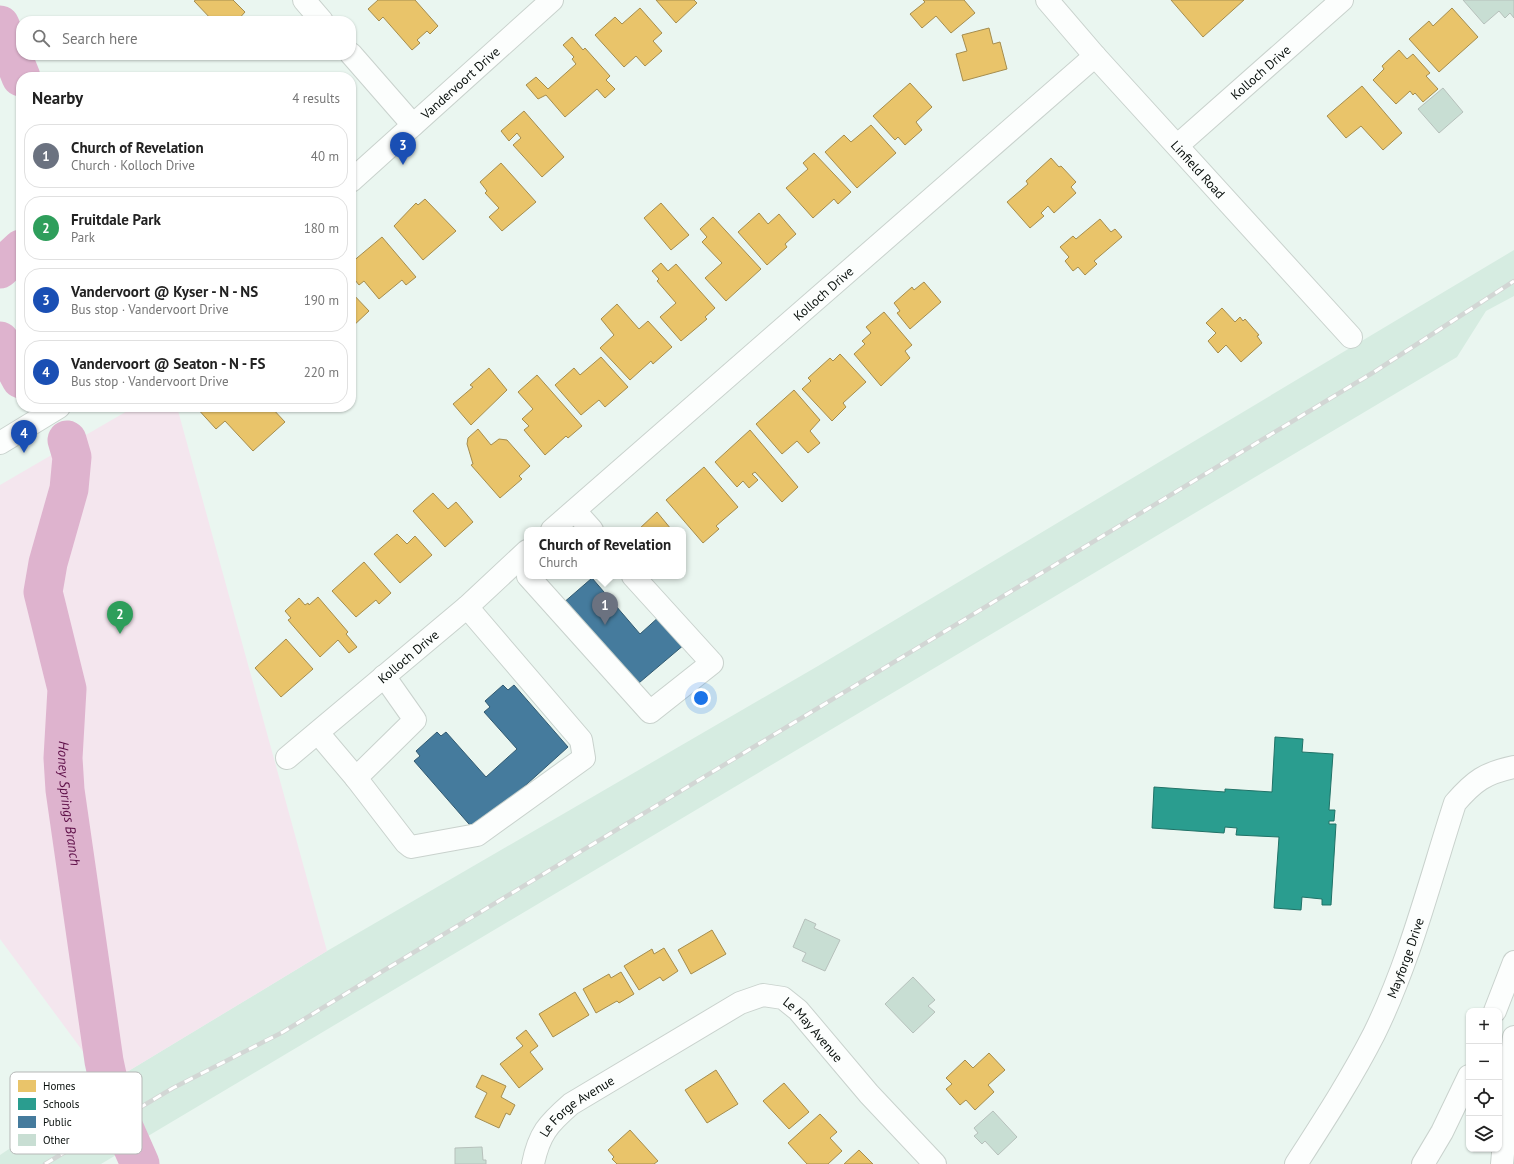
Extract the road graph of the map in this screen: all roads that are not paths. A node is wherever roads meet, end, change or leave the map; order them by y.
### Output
1 (304, 0) edge
2 (552, 0) edge
3 (1047, 0) edge
4 (1342, 0) edge
5 (318, 16) edge
6 (1095, 56) junction
7 (356, 60) edge
8 (413, 125) junction
9 (1178, 145) junction
10 (356, 176) edge
11 (1351, 337) dead end
12 (51, 412) edge
13 (0, 443) edge
14 (575, 510) junction
15 (555, 527) edge
16 (589, 527) edge
17 (524, 566) edge
18 (535, 579) edge
19 (637, 579) edge
20 (467, 607) junction
21 (384, 676) junction
22 (318, 733) junction
23 (287, 758) dead end
24 (1514, 766) edge
25 (356, 778) junction
26 (1514, 962) edge
27 (1496, 1008) edge
28 (1514, 1037) edge
29 (638, 1063) joint
30 (1467, 1080) edge
31 (533, 1164) edge
32 (935, 1164) edge
33 (1296, 1164) edge
34 (1423, 1164) edge
35 (1502, 1164) edge

1 - 5 main road
2 - 8 main road, Vandervoort Drive
3 - 6 main road, Linfield Road
4 - 9 main road, Kolloch Drive
6 - 9 main road, Linfield Road
6 - 14 main road, Kolloch Drive
7 - 8 main road
8 - 10 main road, Vandervoort Drive
9 - 11 main road, Linfield Road
12 - 13 main road
14 - 15 main road, Kolloch Drive
14 - 16 main road
17 - 20 main road, Kolloch Drive
18 - 19 main road
20 - 21 main road, Kolloch Drive
20 - 25 main road
21 - 22 main road, Kolloch Drive
21 - 25 main road
22 - 23 main road, Kolloch Drive
22 - 25 main road
24 - 33 main road, Mayforge Drive
26 - 27 main road
28 - 35 main road
29 - 31 main road, Le Forge Avenue
29 - 32 main road, Le May Avenue
30 - 34 main road

